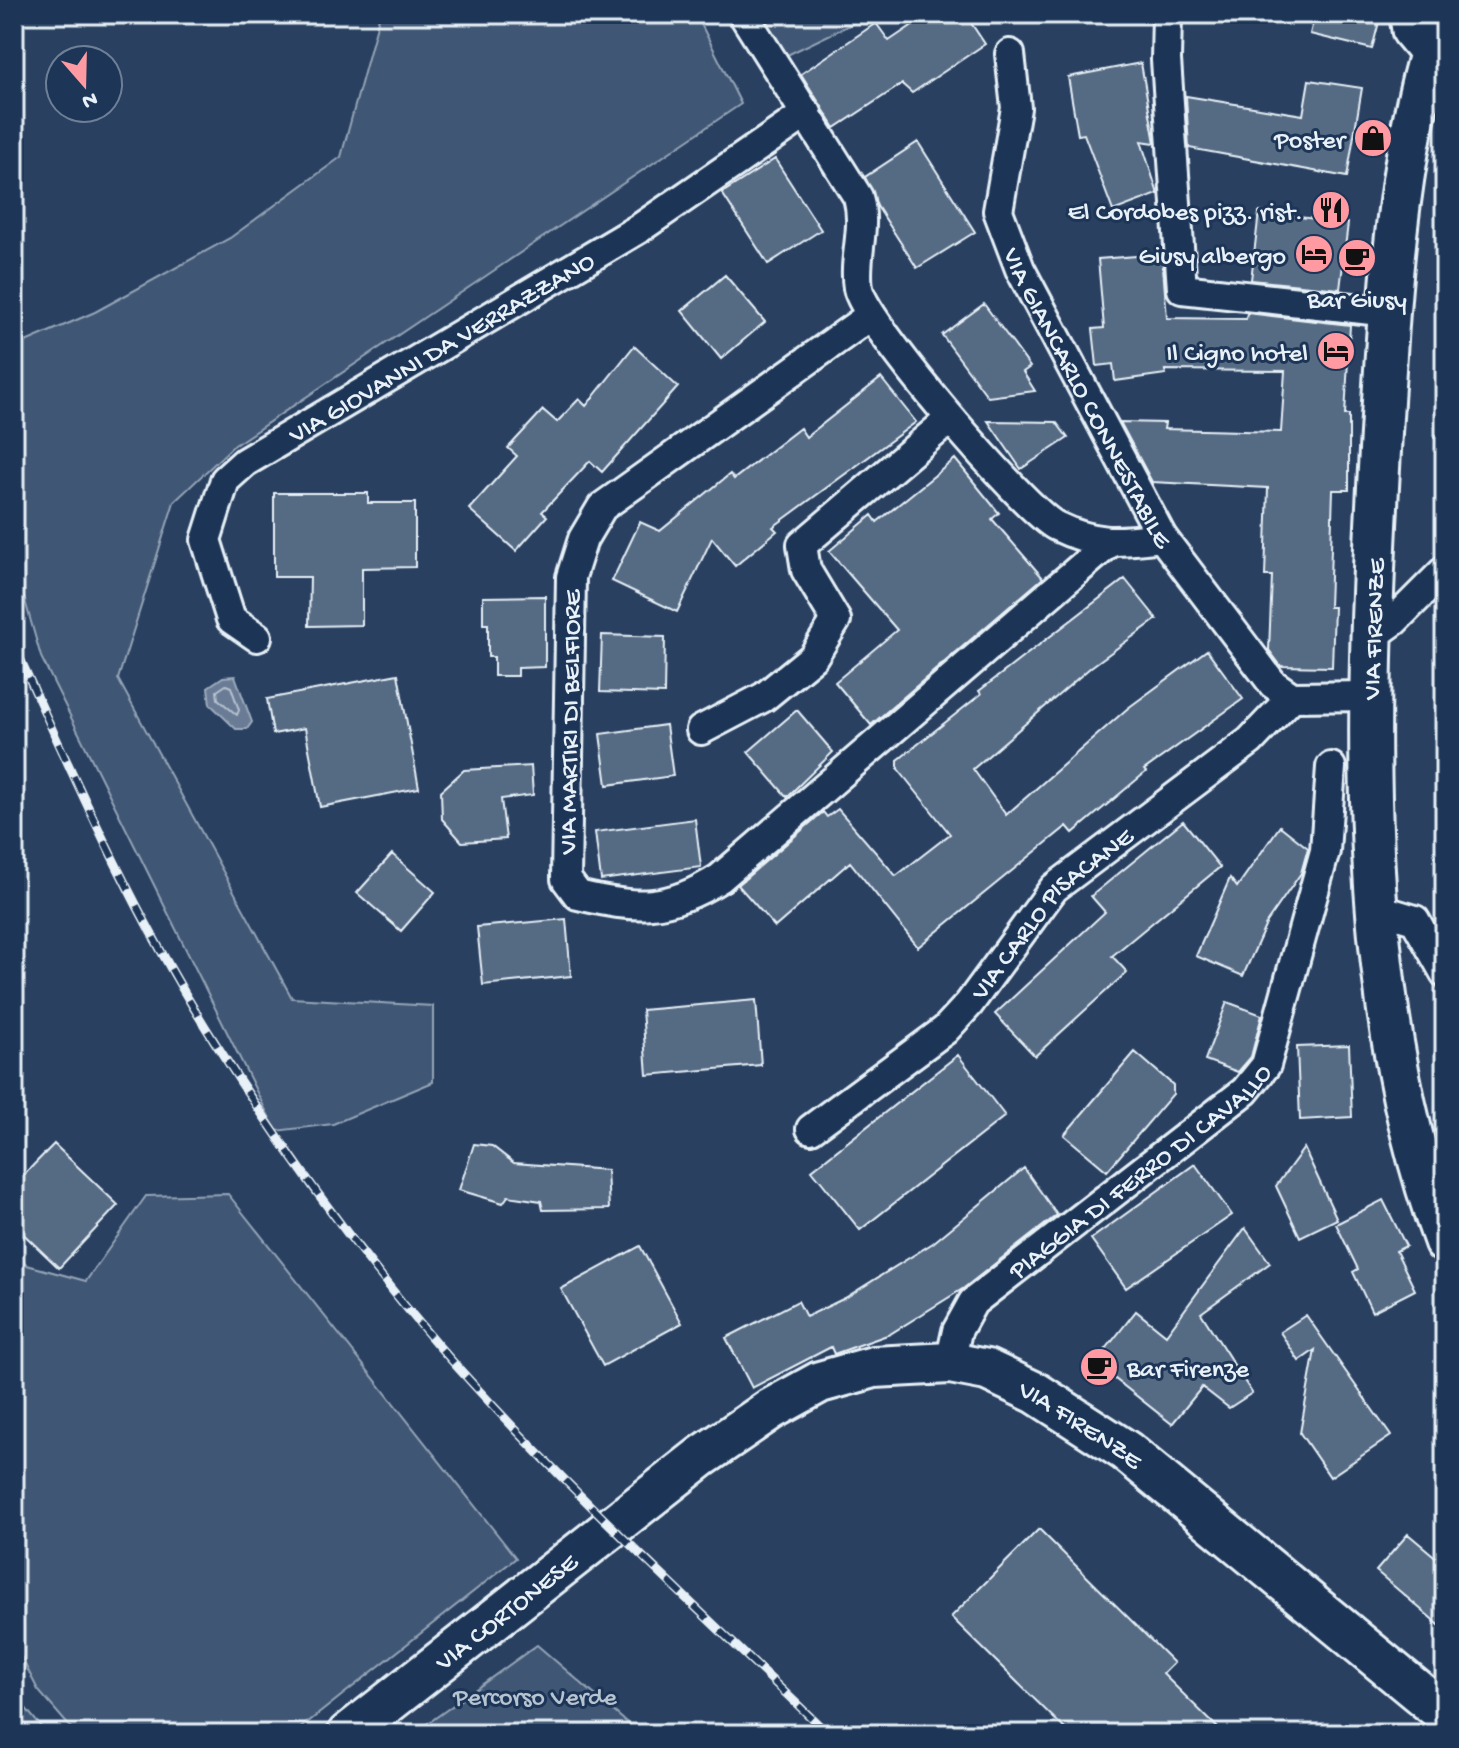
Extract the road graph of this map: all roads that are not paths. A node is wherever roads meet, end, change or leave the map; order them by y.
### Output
1 (743, 14) edge
2 (1167, 14) edge
3 (1404, 14) edge
4 (1442, 14) edge
5 (1010, 54) dead end
6 (1427, 57) junction
7 (807, 113) junction
8 (1389, 312) junction
9 (870, 316) junction
10 (950, 419) junction
11 (1162, 537) junction
12 (1108, 544) junction
13 (1445, 570) edge
14 (257, 637) dead end
15 (1370, 638) junction
16 (1369, 696) junction
17 (1292, 697) junction
18 (701, 730) dead end
19 (1331, 767) dead end
20 (1378, 909) junction
21 (1445, 973) edge
22 (811, 1129) dead end
23 (1445, 1242) edge
24 (950, 1363) junction
25 (664, 1486) joint
26 (1438, 1718) edge
27 (348, 1734) edge

1 - 7 street
2 - 8 street
3 - 6 street
4 - 6 main road, VIA FIRENZE
5 - 11 street, VIA GIANCARLO CONNESTABILE
6 - 8 main road, VIA FIRENZE
7 - 9 street
7 - 14 street, VIA GIOVANNI DA VERRAZZANO
8 - 15 main road, VIA FIRENZE
9 - 10 street
9 - 12 street, VIA MARTIRI DI BELFIORE
10 - 12 street
10 - 18 street
11 - 12 street
11 - 17 street, VIA GIANCARLO CONNESTABILE
13 - 15 street
15 - 16 main road, VIA FIRENZE
16 - 17 street
16 - 20 main road, VIA FIRENZE
17 - 22 street, VIA CARLO PISACANE
19 - 24 street, PIAGGIA DI FERRO DI CAVALLO
20 - 21 street
20 - 23 main road, VIA FIRENZE
24 - 25 main road, VIA FIRENZE
24 - 26 main road, VIA FIRENZE
25 - 27 main road, VIA CORTONESE

